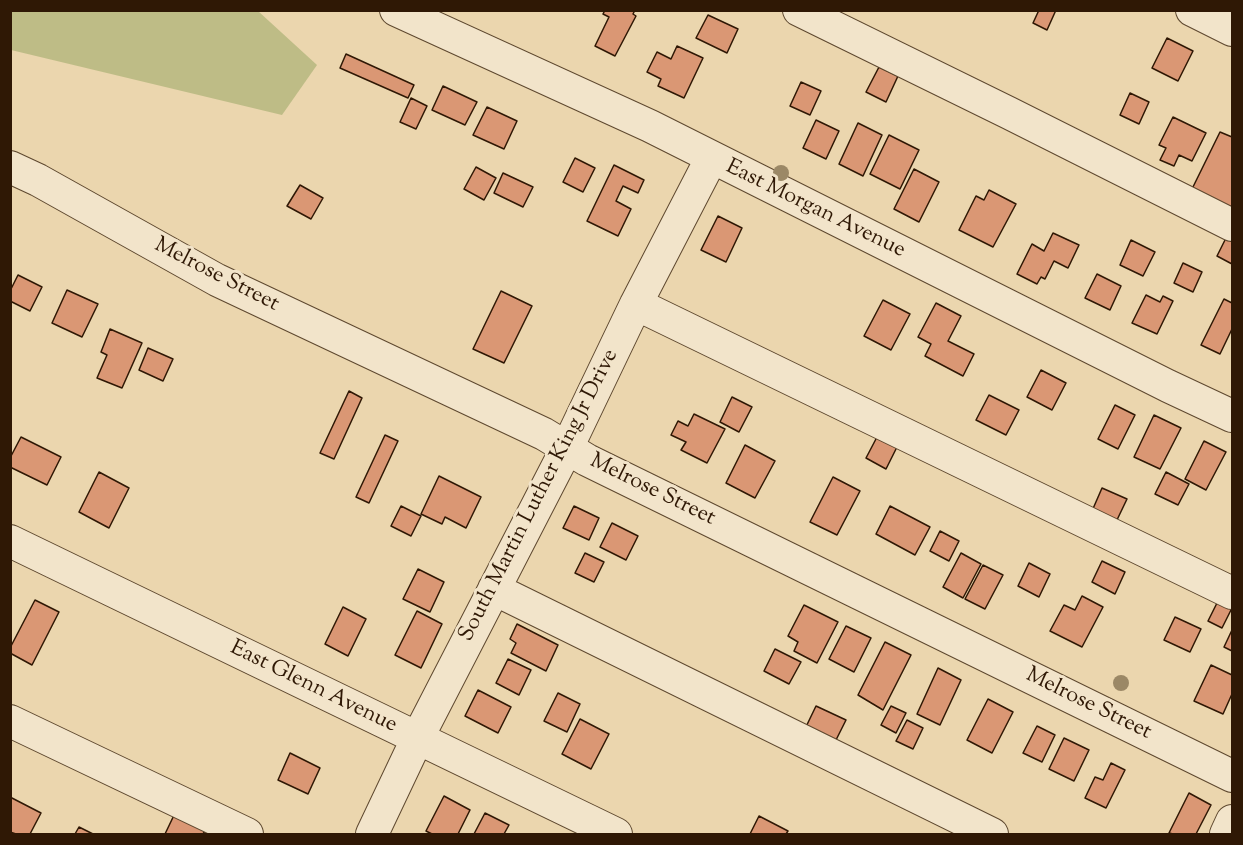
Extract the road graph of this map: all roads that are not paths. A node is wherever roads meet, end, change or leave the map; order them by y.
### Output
1 (396, 10) edge
2 (799, 10) edge
3 (1192, 10) edge
4 (1233, 30) edge
5 (711, 159) junction
6 (10, 167) edge
7 (1233, 225) edge
8 (636, 304) junction
9 (1233, 416) edge
10 (567, 448) junction
11 (10, 541) edge
12 (494, 589) junction
13 (1233, 593) edge
14 (10, 722) edge
15 (418, 737) junction
16 (1233, 776) edge
17 (1233, 821) edge
18 (247, 834) edge
19 (372, 834) edge
20 (616, 834) edge
21 (992, 834) edge
22 (1226, 834) edge

1 - 5 street, East Morgan Avenue
2 - 7 street
3 - 4 street
5 - 8 street, South Martin Luther King Jr Drive
5 - 9 street, East Morgan Avenue
6 - 10 street, Melrose Street
8 - 10 street, South Martin Luther King Jr Drive
8 - 13 street
10 - 12 street, South Martin Luther King Jr Drive
10 - 16 street, Melrose Street
11 - 15 street, East Glenn Avenue
12 - 15 street, South Martin Luther King Jr Drive
12 - 21 street
14 - 18 street
15 - 19 street, South Martin Luther King Jr Drive
15 - 20 street, East Glenn Avenue
17 - 22 street

